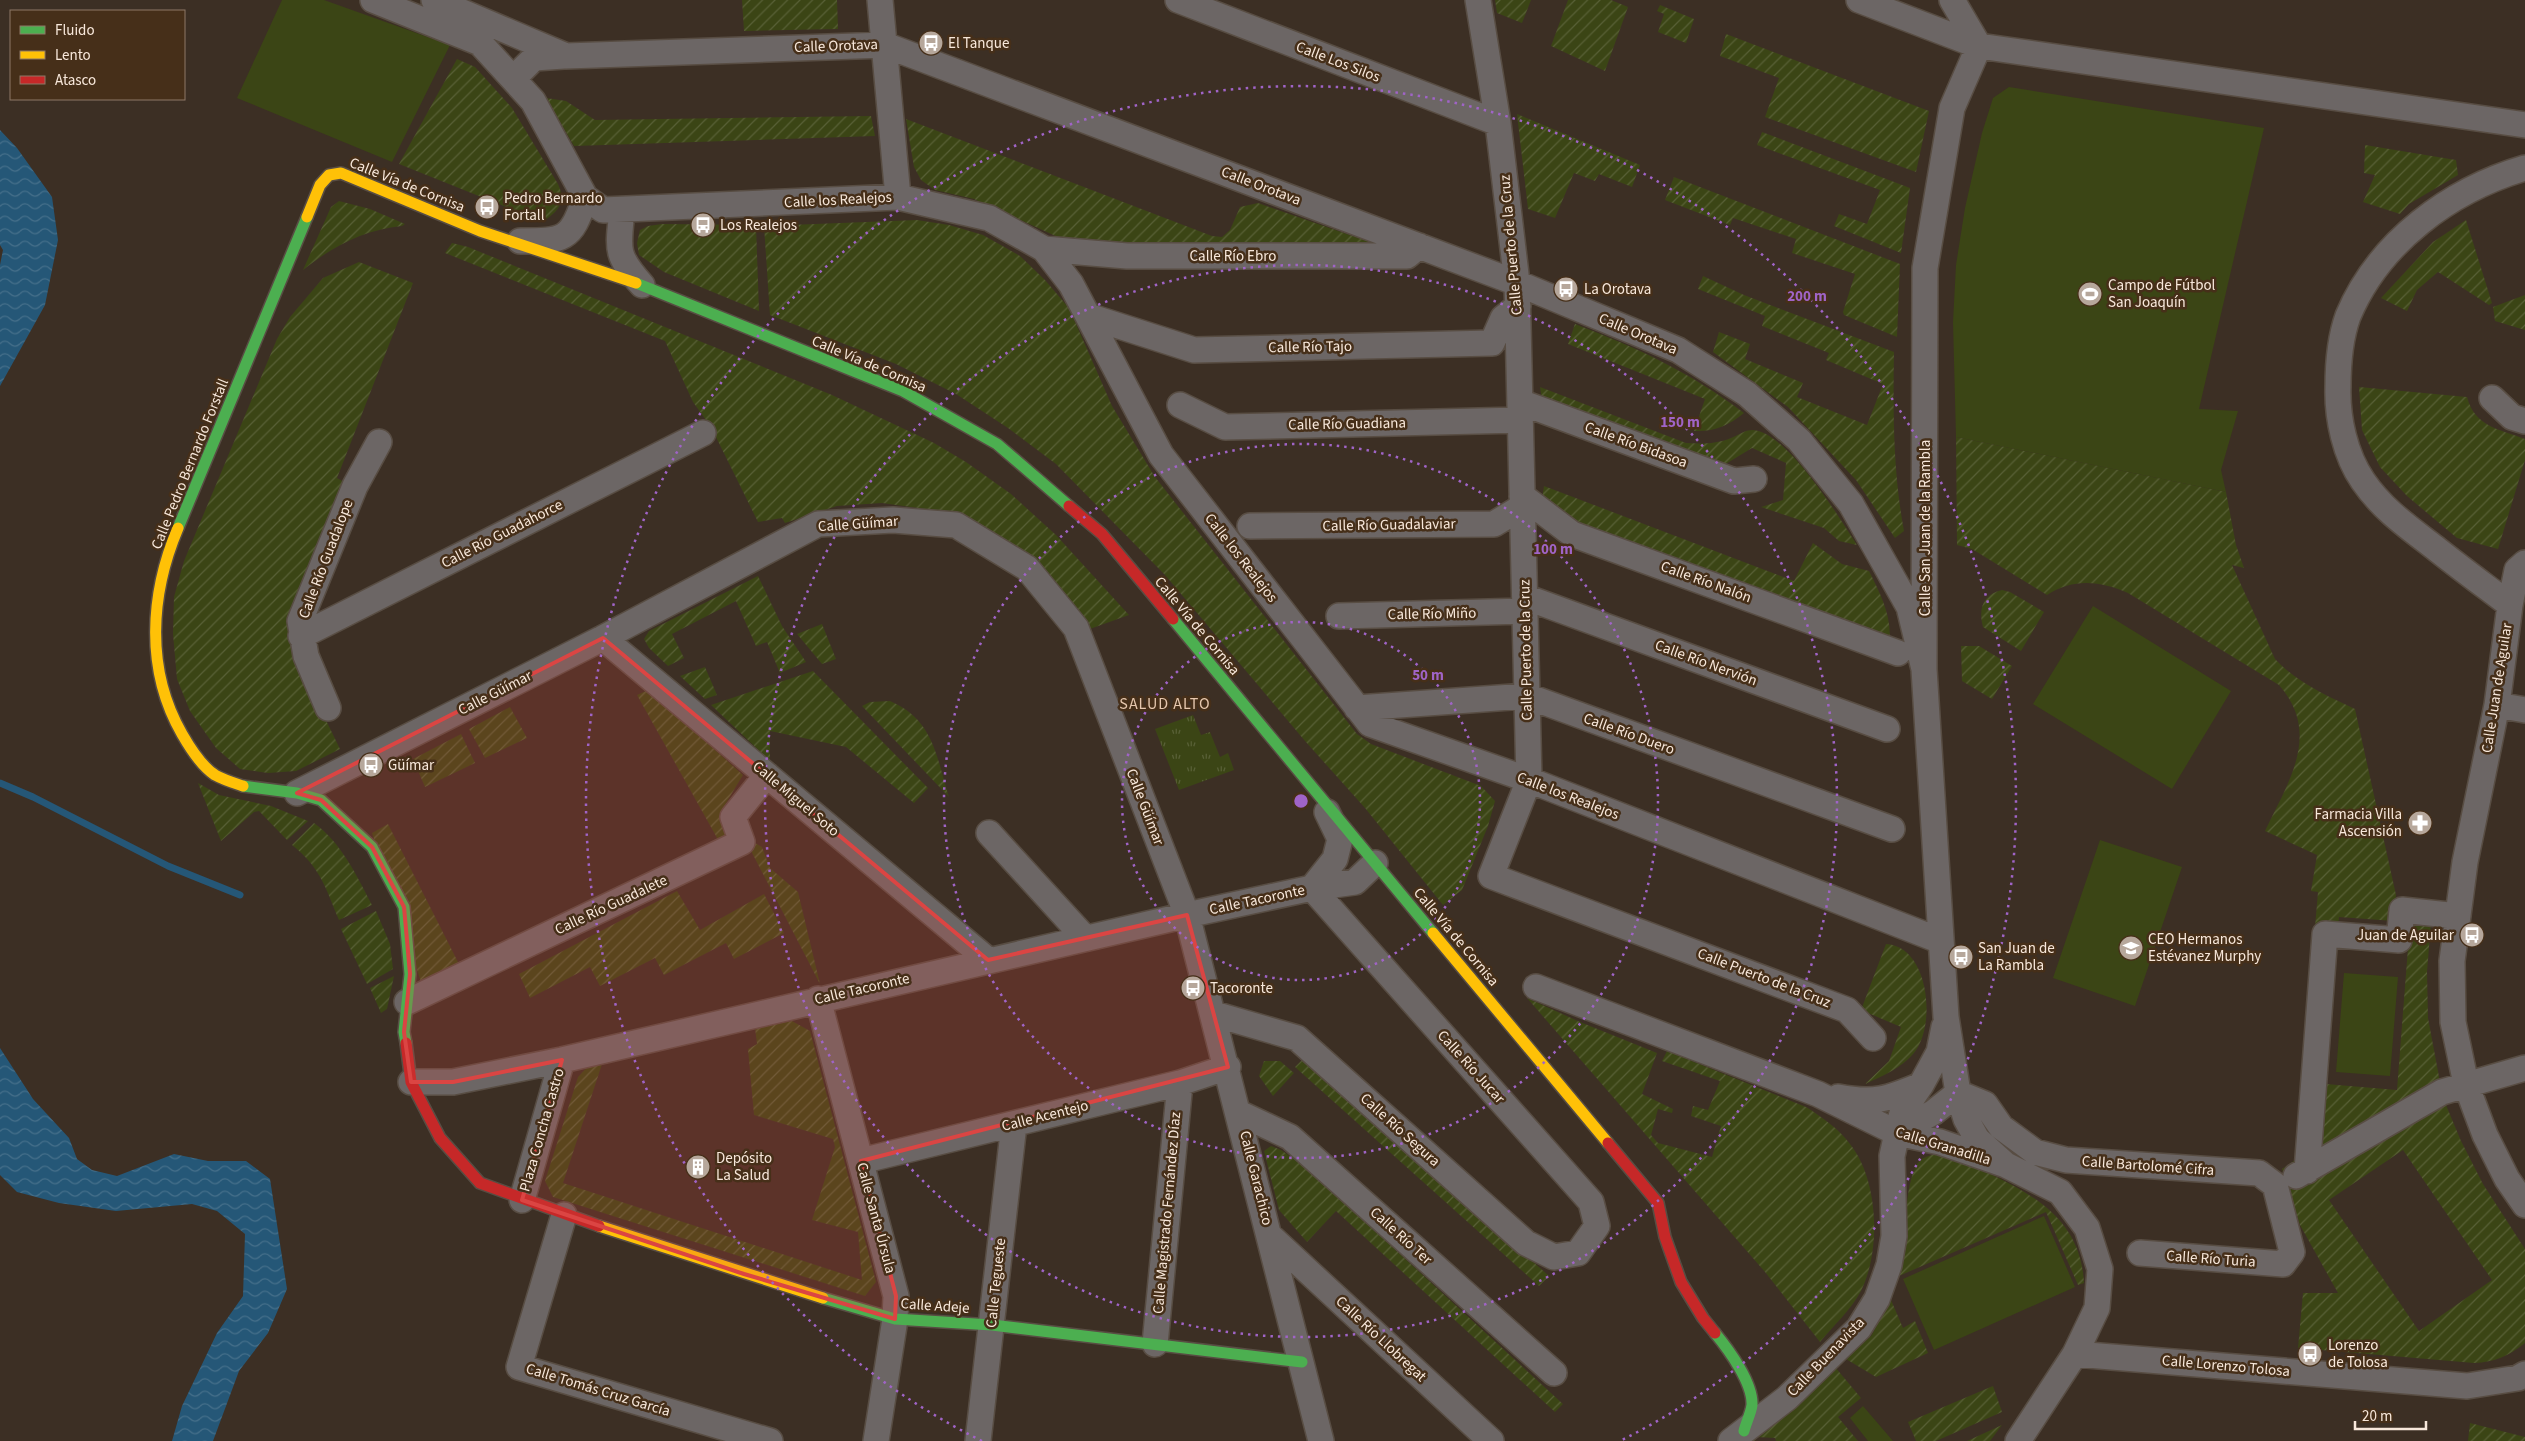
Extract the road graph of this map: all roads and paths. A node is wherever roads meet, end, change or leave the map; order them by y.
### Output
1 (373, 0) edge
2 (434, 0) edge
3 (1178, 0) edge
4 (1478, 0) edge
5 (1859, 0) edge
6 (1952, 0) edge
7 (874, 2) edge
8 (885, 44) junction
9 (1979, 46) junction
10 (566, 56) junction
11 (513, 79) junction
12 (1498, 123) junction
13 (2525, 125) edge
14 (2525, 168) edge
15 (329, 175) joint
16 (898, 197) junction
17 (603, 206) junction
18 (571, 232) junction
19 (510, 241) junction
20 (1419, 246) junction
21 (618, 248) junction
22 (1044, 249) junction
23 (582, 266) junction
24 (642, 285) junction
25 (1517, 294) junction
26 (1088, 316) junction
27 (2492, 398) dead end
28 (1180, 405) dead end
29 (1520, 411) junction
30 (2525, 421) edge
31 (703, 433) dead end
32 (379, 442) dead end
33 (1754, 479) dead end
34 (1522, 501) junction
35 (1250, 526) dead end
36 (2525, 563) edge
37 (1525, 604) junction
38 (2510, 605) junction
39 (1339, 616) dead end
40 (301, 636) junction
41 (603, 638) junction
42 (1898, 652) dead end
43 (1924, 669) junction
44 (1527, 696) junction
45 (2497, 705) junction
46 (328, 708) dead end
47 (1357, 708) junction
48 (2525, 710) edge
49 (1888, 729) dead end
50 (767, 776) junction
51 (1529, 780) junction
52 (297, 793) junction
53 (1319, 796) junction
54 (1892, 829) dead end
55 (989, 833) dead end
56 (1375, 863) junction
57 (1312, 888) junction
58 (1187, 915) junction
59 (2458, 916) junction
60 (1085, 938) junction
61 (1941, 941) junction
62 (988, 960) junction
63 (1536, 987) dead end
64 (818, 999) junction
65 (407, 1002) junction
66 (1214, 1014) junction
67 (1946, 1017) junction
68 (1872, 1038) dead end
69 (562, 1060) junction
70 (1228, 1067) junction
71 (2525, 1068) edge
72 (411, 1082) junction
73 (1180, 1083) junction
74 (2466, 1084) junction
75 (1921, 1085) junction
76 (1958, 1093) junction
77 (1818, 1094) junction
78 (1934, 1112) junction
79 (1239, 1113) junction
80 (1014, 1124) junction
81 (1897, 1133) junction
82 (1940, 1142) junction
83 (861, 1161) junction
84 (2006, 1165) junction
85 (2307, 1171) junction
86 (2276, 1185) junction
87 (522, 1200) junction
88 (2525, 1204) edge
89 (564, 1215) junction
90 (1271, 1237) junction
91 (1578, 1253) joint
92 (2140, 1253) dead end
93 (895, 1319) junction
94 (992, 1324) junction
95 (1155, 1344) junction
96 (2075, 1354) junction
97 (1302, 1362) junction
98 (1554, 1373) dead end
99 (2525, 1374) edge
100 (1737, 1436) edge
101 (1323, 1437) edge
102 (770, 1441) edge
103 (876, 1441) edge
104 (978, 1441) edge
105 (1491, 1441) edge
106 (2018, 1441) edge

1 - 11 street
2 - 10 street, Calle Orotava
3 - 12 street, Calle Los Silos
4 - 12 street, Calle Puerto de la Cruz
5 - 9 street
6 - 9 street
7 - 8 street
8 - 10 street, Calle Orotava
8 - 16 street
8 - 20 street, Calle Orotava
9 - 13 street
9 - 43 street, Calle San Juan de la Rambla
10 - 11 street
11 - 17 street
12 - 25 street, Calle Puerto de la Cruz
14 - 38 street, Calle Juan de Aguilar
15 - 19 street, Calle Vía de Cornisa
15 - 52 street, Calle Pedro Bernardo Forstall
16 - 17 street, Calle los Realejos
16 - 22 street, Calle los Realejos
17 - 18 street
17 - 21 street
18 - 19 street
18 - 23 street
19 - 23 street, Calle Vía de Cornisa
20 - 22 street, Calle Río Ebro
20 - 25 street, Calle Orotava
21 - 23 street
21 - 24 street
22 - 26 street, Calle los Realejos
23 - 24 street, Calle Vía de Cornisa
24 - 53 street, Calle Vía de Cornisa
25 - 26 street, Calle Río Tajo
25 - 29 street, Calle Puerto de la Cruz
25 - 43 street, Calle Orotava
26 - 47 street, Calle los Realejos
27 - 30 street
28 - 29 street, Calle Río Guadiana
29 - 33 street, Calle Río Bidasoa
29 - 34 street, Calle Puerto de la Cruz
31 - 40 street, Calle Río Guadahorce
32 - 40 street, Calle Río Guadalope
34 - 35 street, Calle Río Guadalaviar
34 - 37 street, Calle Puerto de la Cruz
34 - 42 street, Calle Río Nalón
36 - 38 street
37 - 39 street, Calle Río Miño
37 - 44 street, Calle Puerto de la Cruz
37 - 49 street, Calle Río Nervión
38 - 45 street, Calle Juan de Aguilar
40 - 46 street, Calle Río Guadalope
41 - 50 street, Calle Miguel Soto
41 - 52 street, Calle Güímar
41 - 58 street, Calle Güímar
43 - 61 street, Calle San Juan de la Rambla
44 - 47 street, Calle Río Duero
44 - 51 street, Calle Puerto de la Cruz
44 - 54 street, Calle Río Duero
45 - 48 street
45 - 59 street, Calle Juan de Aguilar
47 - 51 street, Calle los Realejos
50 - 62 street, Calle Miguel Soto
50 - 65 street, Calle Río Guadalete
51 - 61 street, Calle los Realejos
51 - 68 street, Calle Puerto de la Cruz
52 - 65 street, Calle Pedro Bernardo Forstall
53 - 56 street, Calle Vía de Cornisa
53 - 57 street, Calle Tacoronte
55 - 60 street
56 - 57 street, Calle Tacoronte
56 - 100 street, Calle Vía de Cornisa
57 - 58 street, Calle Tacoronte
57 - 91 street, Calle Río Jucar
58 - 60 street, Calle Tacoronte
58 - 66 street, Calle Garachico
59 - 74 street, Calle Juan de Aguilar
59 - 85 street
60 - 62 street, Calle Tacoronte
61 - 67 street, Calle San Juan de la Rambla
62 - 64 street, Calle Tacoronte
63 - 77 street, Calle Granadilla
64 - 69 street, Calle Tacoronte
64 - 83 street, Calle Santa Úrsula
65 - 72 street, Calle Pedro Bernardo Forstall
66 - 70 street, Calle Garachico
66 - 91 street, Calle Río Segura
67 - 75 street, Calle San Juan de la Rambla
67 - 76 street, Calle San Juan de la Rambla
69 - 72 street, Calle Tacoronte
69 - 87 street, Plaza Concha Castro
70 - 73 street, Calle Acentejo
70 - 79 street, Calle Garachico
71 - 74 street
72 - 87 street, Calle Pedro Bernardo Forstall
73 - 80 street, Calle Acentejo
73 - 95 street, Calle Magistrado Fernández Díaz
74 - 85 street
74 - 88 street, Calle Juan de Aguilar
75 - 77 street
75 - 81 street, Calle San Juan de la Rambla
76 - 78 street
76 - 84 street, Calle San Juan de la Rambla
76 - 86 street, Calle Bartolomé Cifra
77 - 81 street, Calle Granadilla
78 - 81 street
78 - 82 street
79 - 90 street, Calle Garachico
79 - 98 street, Calle Río Ter
80 - 83 street, Calle Acentejo
80 - 94 street, Calle Tegueste
81 - 82 street, Calle Granadilla
81 - 100 street, Calle Buenavista
82 - 84 street, Calle Granadilla
83 - 93 street, Calle Santa Úrsula
84 - 96 street, Calle Granadilla
85 - 86 street
86 - 92 street, Calle Río Turia
87 - 89 street, Calle Adeje
89 - 93 street, Calle Adeje
89 - 102 street, Calle Tomás Cruz García
90 - 97 street, Calle Garachico
90 - 105 street, Calle Río Llobregat
93 - 94 street, Calle Adeje
93 - 103 street, Calle Santa Úrsula
94 - 95 street, Calle Adeje
94 - 104 street, Calle Tegueste
95 - 97 street, Calle Adeje
96 - 99 street, Calle Lorenzo Tolosa
96 - 106 street, Calle Granadilla
97 - 101 street, Calle Garachico

